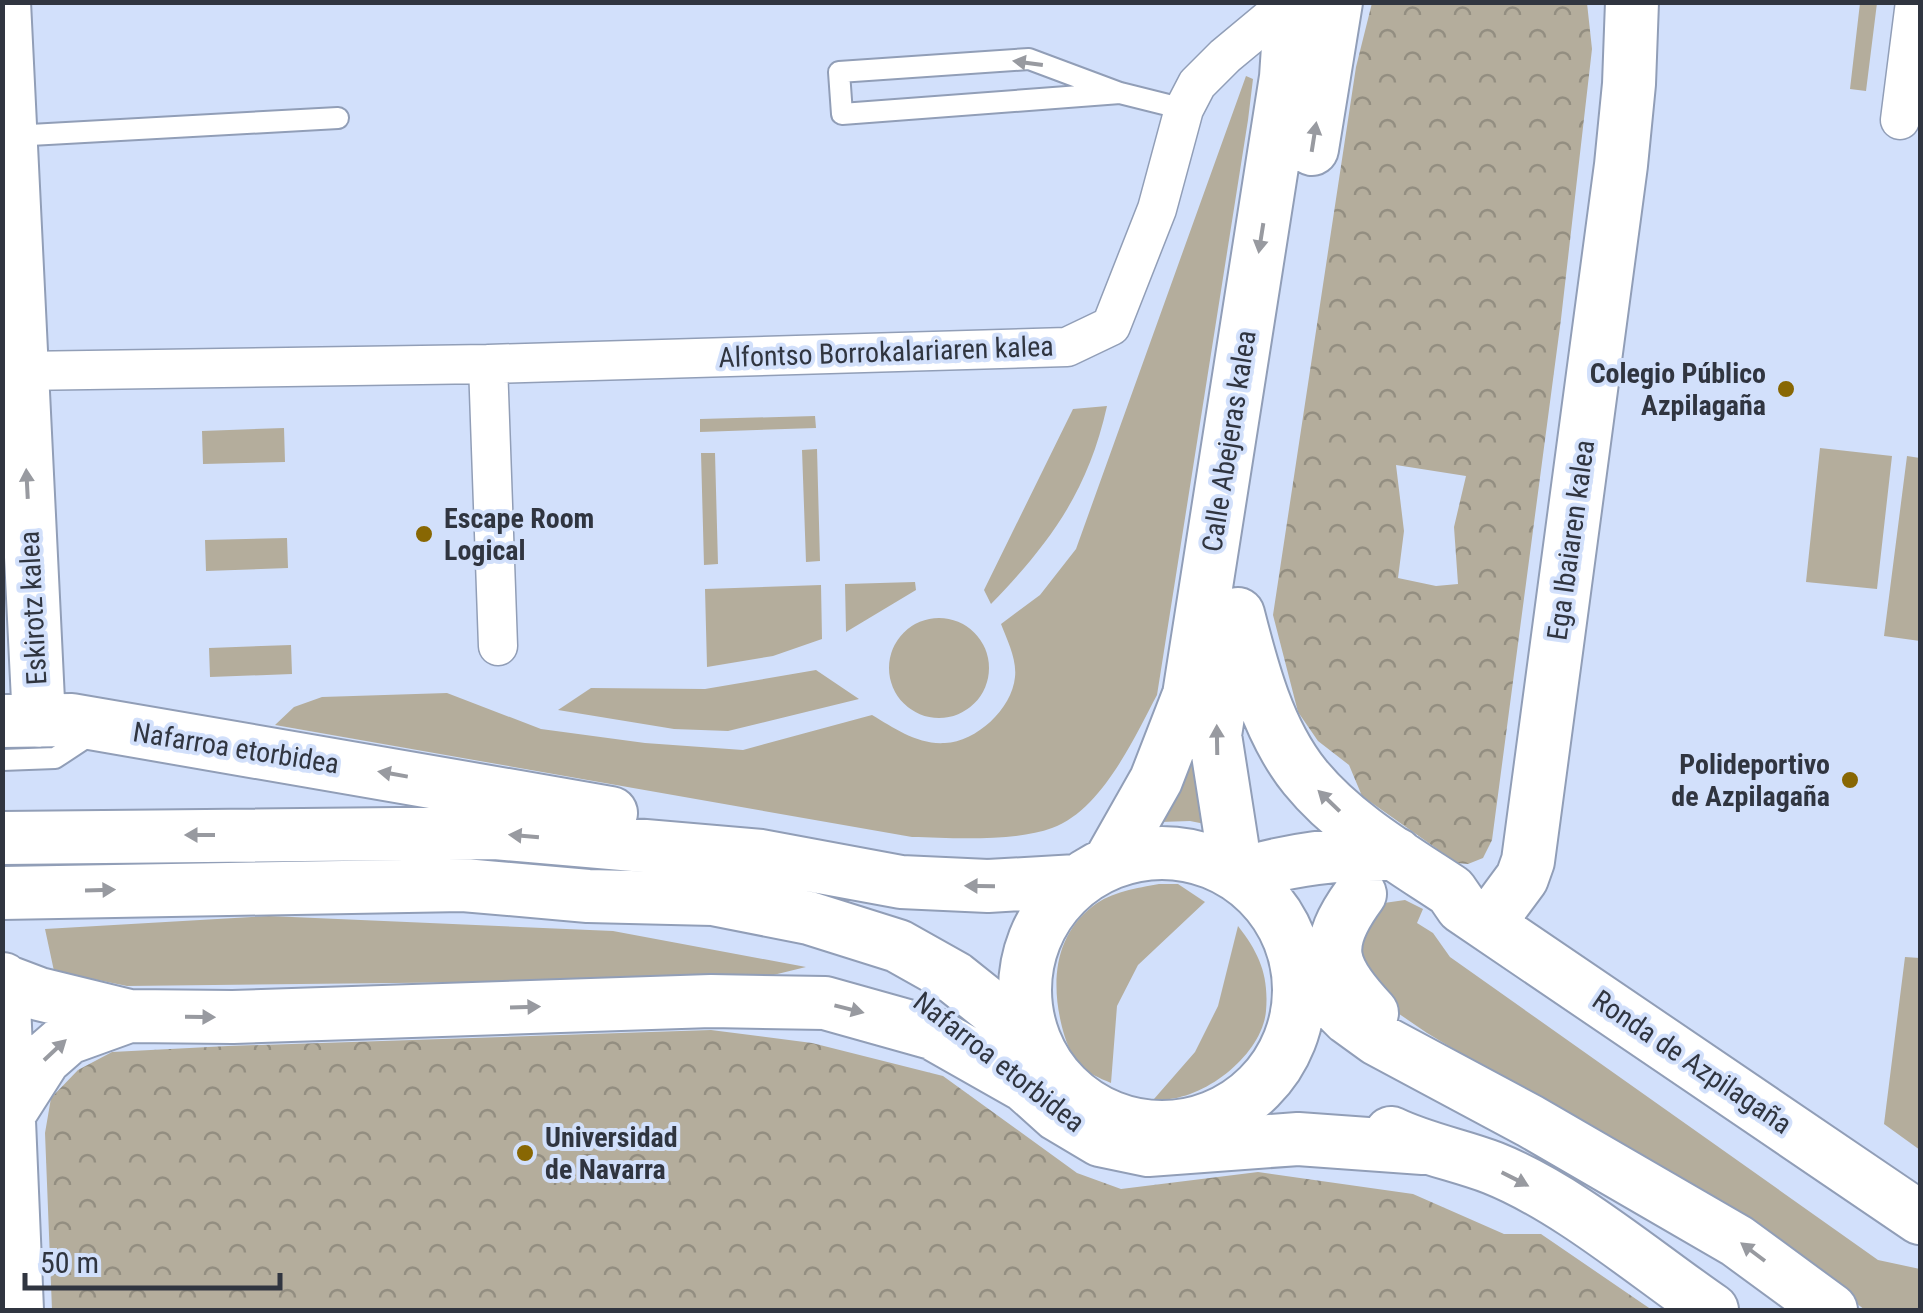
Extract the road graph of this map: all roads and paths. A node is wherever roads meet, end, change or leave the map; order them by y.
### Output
1 (4, 2) edge
2 (1291, 2) edge
3 (1336, 2) edge
4 (1615, 2) edge
5 (1632, 2) edge
6 (1915, 2) edge
7 (1225, 56) junction
8 (1287, 56) junction
9 (1629, 84) junction
10 (1120, 92) junction
11 (1184, 110) junction
12 (338, 118) dead end
13 (1900, 120) dead end
14 (10, 136) junction
15 (488, 364) junction
16 (21, 370) junction
17 (1238, 614) junction
18 (498, 646) dead end
19 (21, 721) edge
20 (103, 726) junction
21 (2, 760) edge
22 (2, 838) edge
23 (1396, 854) junction
24 (761, 856) junction
25 (1093, 872) junction
26 (1234, 873) junction
27 (2, 894) edge
28 (1360, 894) junction
29 (1475, 916) junction
30 (1297, 962) junction
31 (2, 965) edge
32 (3, 979) edge
33 (129, 1016) junction
34 (1031, 1064) junction
35 (1495, 1101) junction
36 (5, 1114) edge
37 (1217, 1116) junction
38 (1422, 1148) junction
39 (1920, 1218) edge
40 (17, 1310) edge
41 (1712, 1310) edge
42 (1832, 1310) edge

1 - 14 main road, Eskirotz kalea
2 - 7 street, Alfontso Borrokalariaren kalea
2 - 8 main road, Calle Abejeras kalea
17 -> 3 main road, Calle Abejeras kalea
4 - 9 main road, Ega Ibaiaren kalea
5 - 9 main road, Ega Ibaiaren kalea
6 - 13 street
7 - 8 street
7 - 11 street, Alfontso Borrokalariaren kalea
8 -> 25 main road, Calle Abejeras kalea
9 - 29 main road, Ega Ibaiaren kalea
10 -> 10 lane
10 - 11 lane
11 - 15 street, Alfontso Borrokalariaren kalea
12 - 14 lane
14 - 16 main road, Eskirotz kalea
15 - 16 street, Alfontso Borrokalariaren kalea
15 - 18 street
19 -> 16 main road, Eskirotz kalea
23 -> 17 main road, Ronda de Azpilagaña
26 -> 17 main road, Calle Abejeras kalea
19 - 20 main road, Nafarroa etorbidea
20 - 21 lane
24 -> 20 main road, Nafarroa etorbidea
24 -> 22 main road, Nafarroa etorbidea
23 - 26 main road
23 - 29 main road, Ronda de Azpilagaña
25 -> 24 main road, Nafarroa etorbidea
25 - 26 main road
25 - 34 main road
26 - 30 main road
27 -> 34 main road, Nafarroa etorbidea
28 - 29 main road, Ronda de Azpilagaña
28 - 30 main road
28 - 35 main road
29 - 39 main road, Ronda de Azpilagaña
30 - 35 main road
30 - 37 main road
31 - 32 street
32 - 33 main road
32 - 36 main road
33 -> 34 main road
36 -> 33 main road
34 - 37 main road
34 - 38 main road, Nafarroa etorbidea
42 -> 35 main road
36 - 40 main road
37 - 38 main road, Nafarroa etorbidea
38 -> 41 main road, Nafarroa etorbidea

